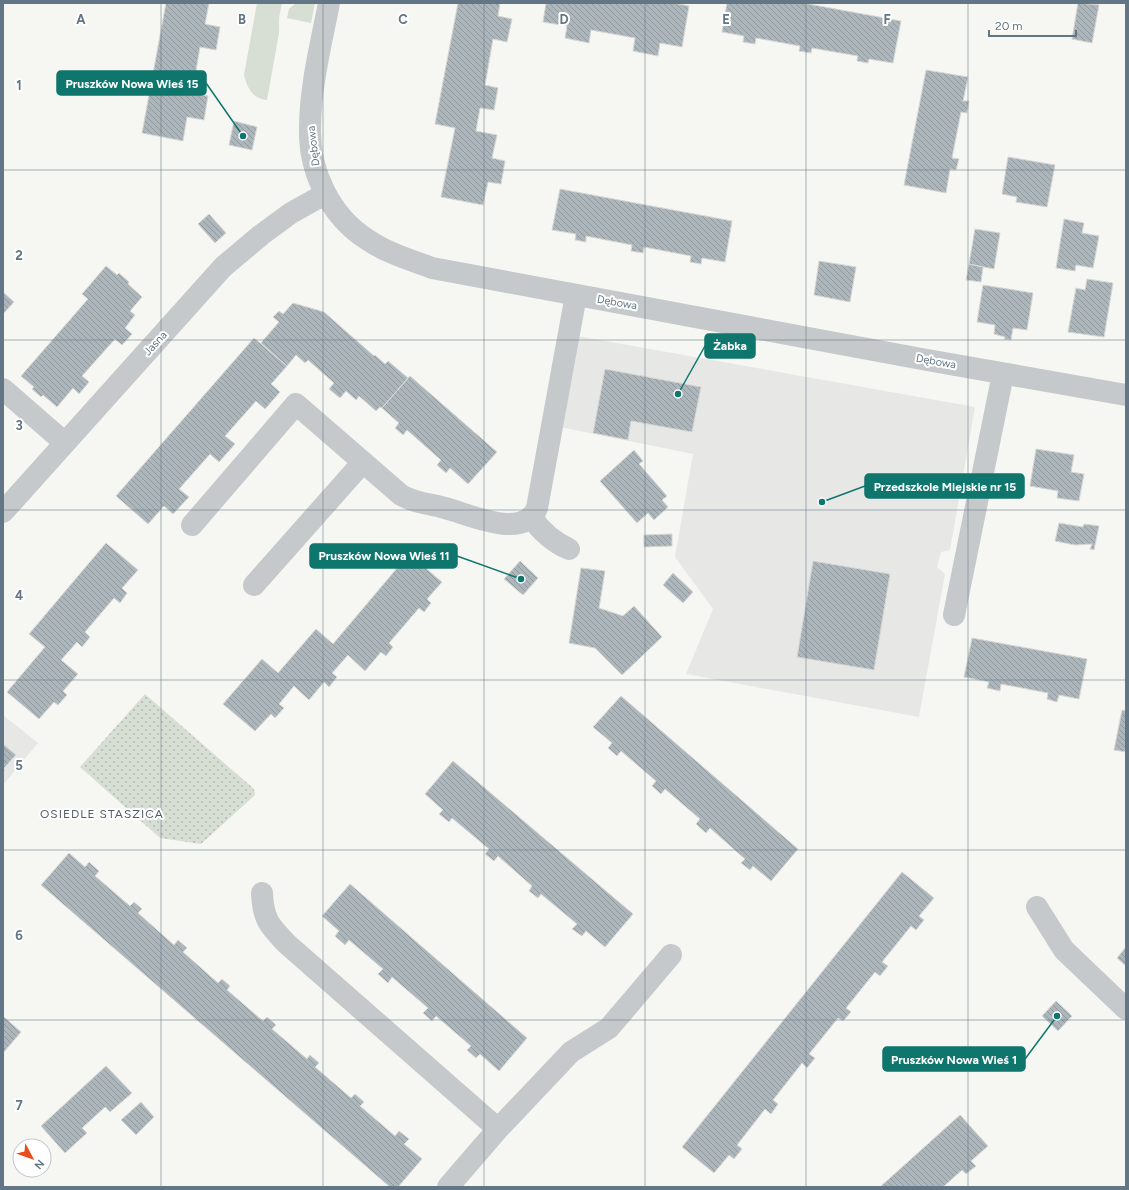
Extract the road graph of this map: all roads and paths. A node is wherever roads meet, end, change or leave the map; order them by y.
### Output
1 (329, 3) edge
2 (325, 194) junction
3 (576, 295) junction
4 (1003, 374) junction
5 (3, 390) edge
6 (1126, 395) edge
7 (64, 443) junction
8 (363, 462) junction
9 (3, 512) edge
10 (531, 517) junction
11 (192, 525) dead end
12 (569, 549) dead end
13 (254, 585) dead end
14 (954, 615) dead end
15 (262, 893) dead end
16 (1037, 907) dead end
17 (671, 955) dead end
18 (1126, 1009) edge
19 (498, 1129) junction
20 (448, 1187) edge

1 - 2 street, Dębowa
2 - 3 street, Dębowa
2 - 7 street, Jasna
3 - 4 street, Dębowa
3 - 10 street
4 - 6 street, Dębowa
4 - 14 street
5 - 7 street
7 - 9 street, Jasna
8 - 10 street
8 - 11 street
8 - 13 street
10 - 12 street
15 - 19 street
16 - 18 street
17 - 19 street
19 - 20 street

